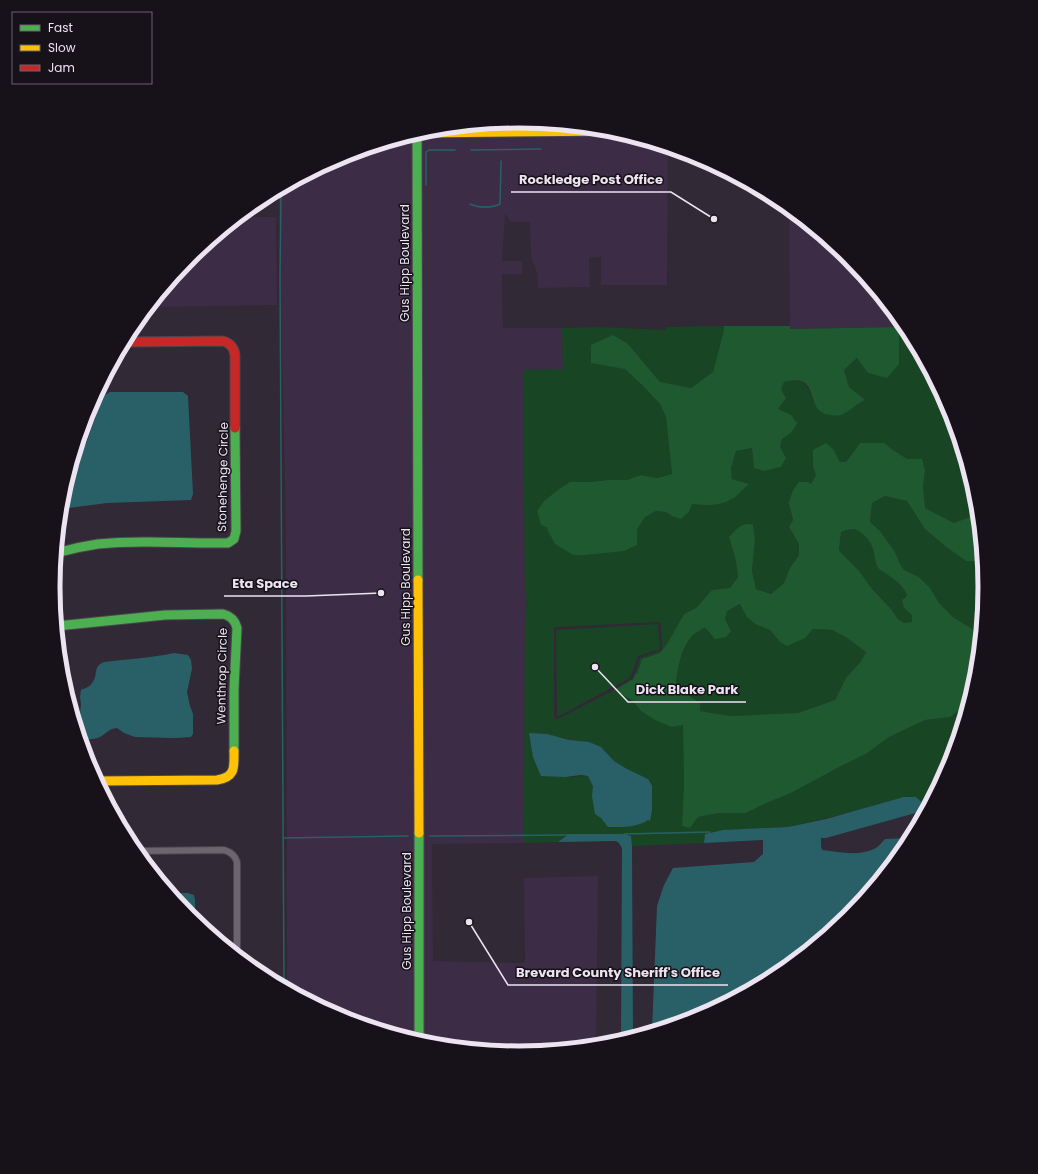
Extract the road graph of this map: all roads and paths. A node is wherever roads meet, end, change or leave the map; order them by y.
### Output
1 (529, 128) edge
2 (496, 129) edge
3 (418, 140) edge
4 (131, 342) edge
5 (62, 551) edge
6 (62, 625) edge
7 (103, 780) edge
8 (144, 851) edge
9 (237, 949) edge
10 (419, 1035) edge

1 - 2 street
3 - 10 street, Gus Hipp Boulevard
4 - 5 street, Stonehenge Circle
6 - 7 street, Wenthrop Circle
8 - 9 street

